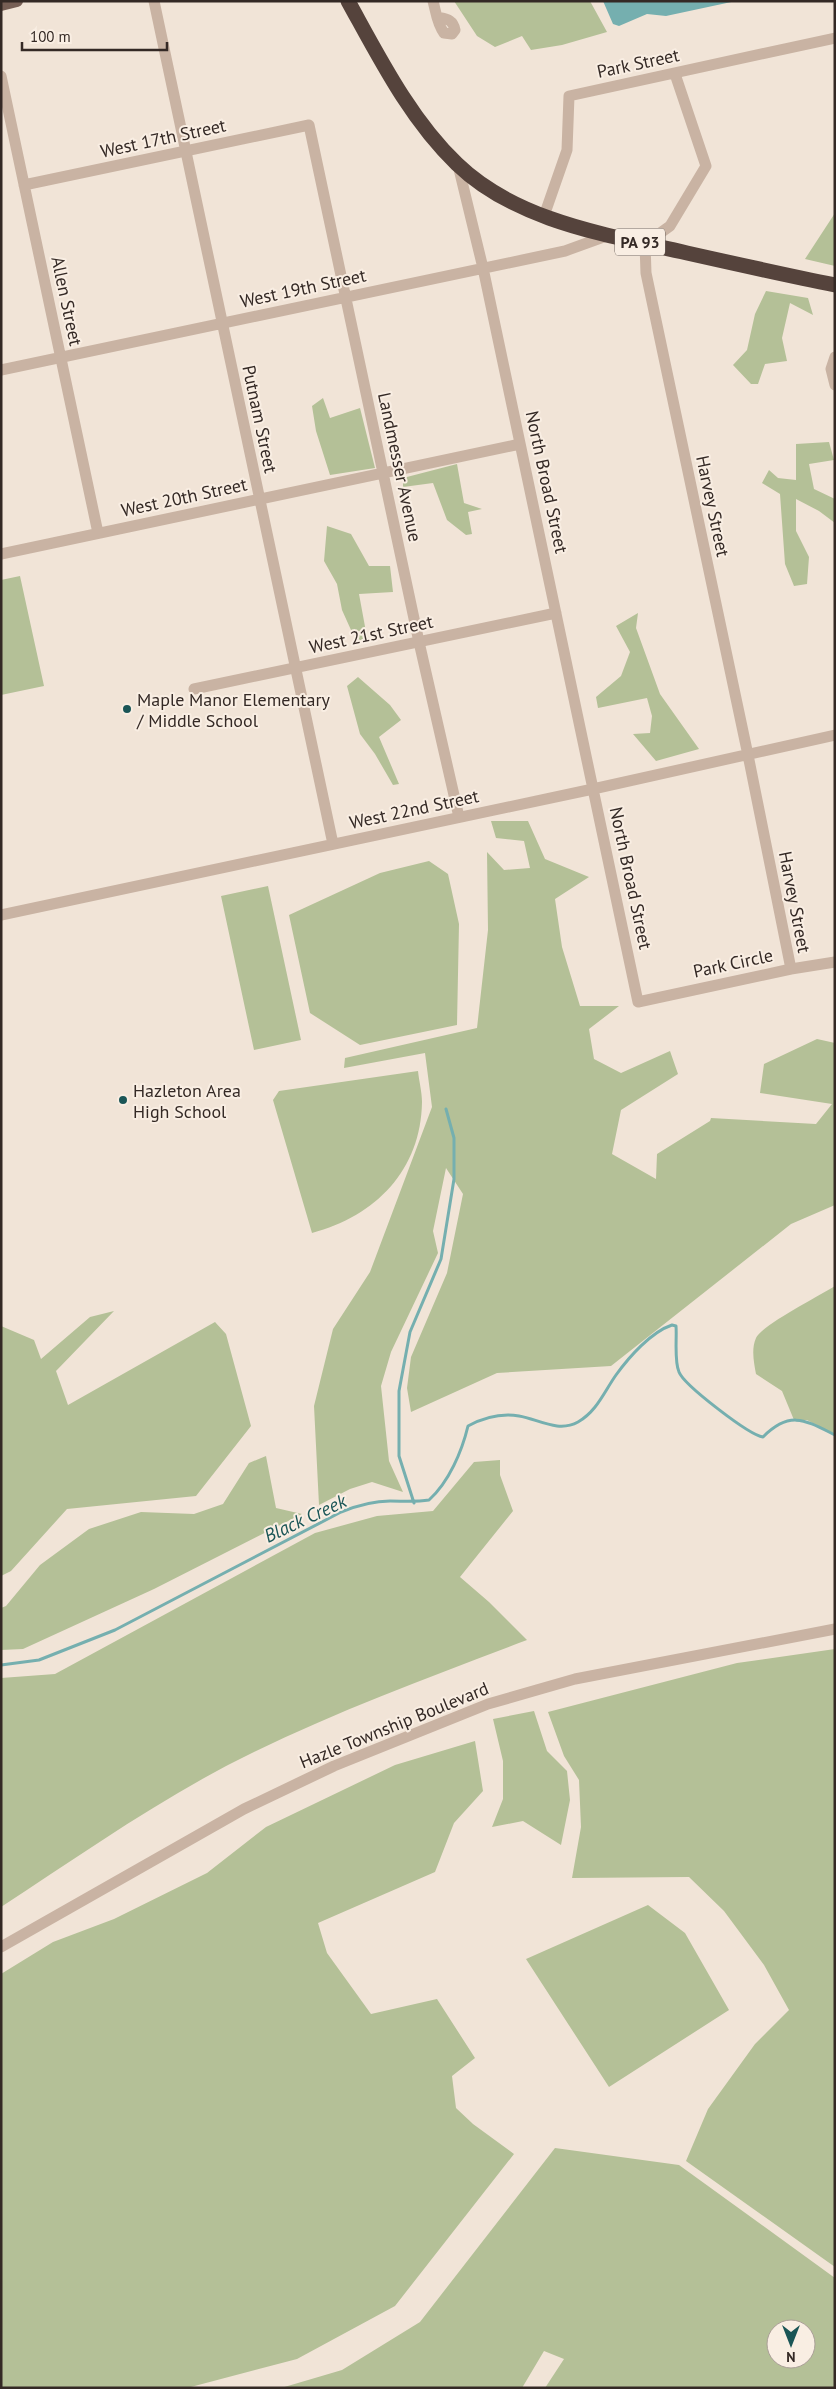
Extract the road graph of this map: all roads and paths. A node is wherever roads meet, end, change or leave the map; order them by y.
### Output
1 (17, 1) edge
2 (154, 1) edge
3 (348, 1) edge
4 (434, 1) edge
5 (1, 5) edge
6 (437, 17) dead end
7 (835, 38) edge
8 (675, 74) junction
9 (1, 76) edge
10 (309, 125) joint
11 (185, 151) junction
12 (458, 165) junction
13 (24, 185) junction
14 (544, 216) junction
15 (610, 235) junction
16 (645, 244) junction
17 (483, 268) junction
18 (835, 285) edge
19 (346, 297) junction
20 (222, 323) junction
21 (61, 357) junction
22 (835, 357) edge
23 (1, 370) edge
24 (835, 385) edge
25 (520, 444) junction
26 (383, 473) junction
27 (259, 499) junction
28 (98, 533) junction
29 (1, 554) edge
30 (556, 613) junction
31 (419, 642) junction
32 (295, 668) junction
33 (194, 689) dead end
34 (835, 735) edge
35 (748, 756) junction
36 (593, 789) junction
37 (459, 817) junction
38 (333, 844) junction
39 (1, 915) edge
40 (835, 962) edge
41 (790, 969) junction
42 (638, 1002) joint
43 (835, 1629) edge
44 (1, 1947) edge

1 - 5 main road
2 - 11 street, Putnam Street
3 - 12 highway, North Broad Street / PA 93
4 - 6 street
7 - 8 street, Park Street
8 - 14 street, Park Street
8 - 16 street
9 - 13 street, Allen Street
10 - 11 street, West 17th Street
10 - 19 street, Landmesser Avenue
11 - 13 street, West 17th Street
11 - 20 street, Putnam Street
12 - 14 highway, PA 93
12 - 17 street, North Broad Street
13 - 21 street, Allen Street
14 - 15 highway, PA 93
15 - 16 highway, PA 93
15 - 17 street, West 19th Street
16 - 18 highway, PA 93
16 - 35 street, Harvey Street
17 - 19 street, West 19th Street
17 - 25 street, North Broad Street
19 - 20 street, West 19th Street
19 - 26 street, Landmesser Avenue
20 - 21 street, West 19th Street
20 - 27 street, Putnam Street
21 - 23 street, West 19th Street
21 - 28 street, Allen Street
22 - 24 street
25 - 26 street, West 20th Street
25 - 30 street, North Broad Street
26 - 27 street, West 20th Street
26 - 31 street, Landmesser Avenue
27 - 28 street, West 20th Street
27 - 32 street, Putnam Street
28 - 29 street, West 20th Street
30 - 31 street, West 21st Street
30 - 36 street, North Broad Street
31 - 32 street, West 21st Street
31 - 37 street, Landmesser Avenue
32 - 33 street, West 21st Street
32 - 38 street, Putnam Street
34 - 35 street, West 22nd Street
35 - 36 street, West 22nd Street
35 - 41 street, Harvey Street
36 - 37 street, West 22nd Street
36 - 42 street, North Broad Street
37 - 38 street, West 22nd Street
38 - 39 street, West 22nd Street
40 - 41 street, Park Circle
41 - 42 street, Park Circle
43 - 44 street, Hazle Township Boulevard

